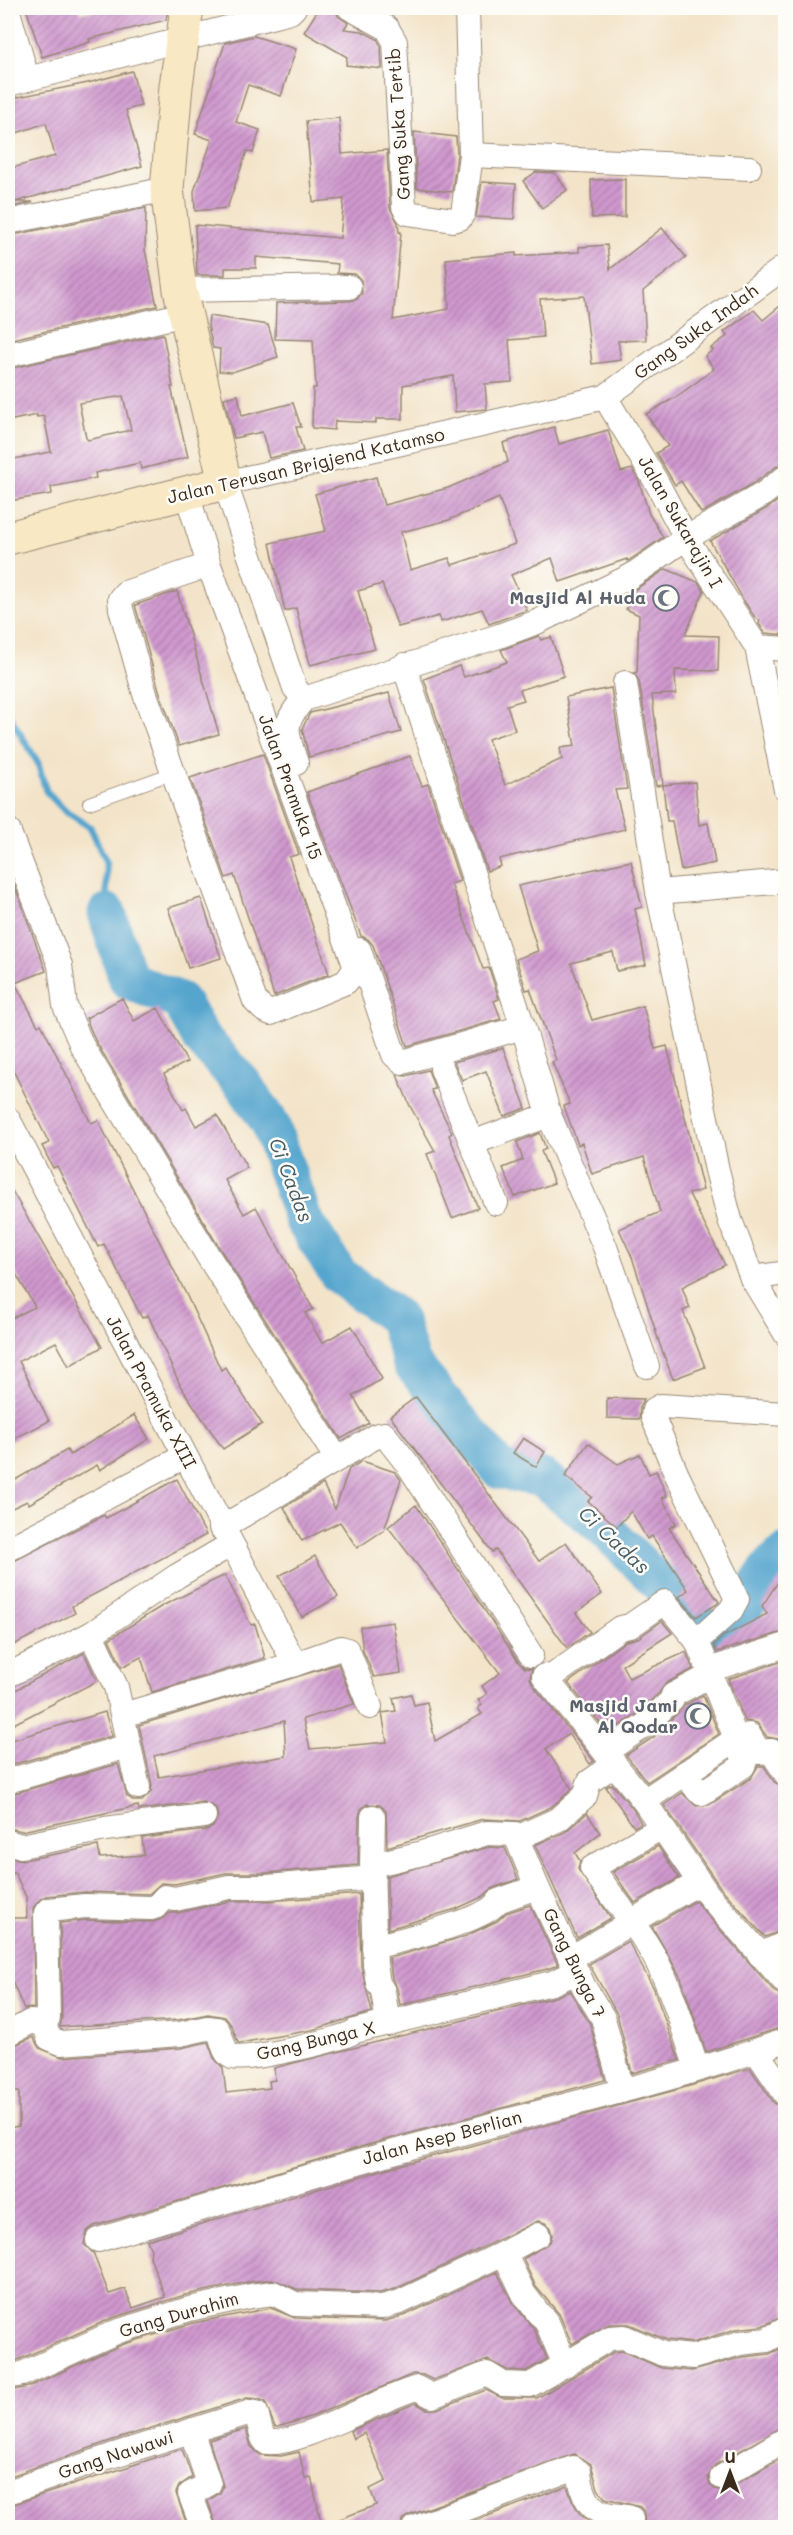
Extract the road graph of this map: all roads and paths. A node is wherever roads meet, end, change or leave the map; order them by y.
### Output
1 (294, 8) edge
2 (350, 8) edge
3 (467, 8) edge
4 (8, 11) edge
5 (185, 22) edge
6 (17, 81) edge
7 (471, 155) junction
8 (749, 168) dead end
9 (167, 189) junction
10 (8, 222) edge
11 (786, 266) edge
12 (349, 287) dead end
13 (182, 302) junction
14 (8, 355) edge
15 (605, 397) junction
16 (786, 477) edge
17 (225, 483) junction
18 (187, 494) junction
19 (10, 537) edge
20 (686, 538) junction
21 (209, 565) junction
22 (757, 647) junction
23 (786, 650) edge
24 (404, 665) junction
25 (625, 683) dead end
26 (304, 699) junction
27 (173, 772) junction
28 (786, 790) edge
29 (89, 803) dead end
30 (8, 830) edge
31 (786, 881) edge
32 (658, 892) junction
33 (523, 1027) junction
34 (442, 1069) dead end
35 (549, 1115) junction
36 (8, 1119) edge
37 (472, 1143) junction
38 (496, 1203) dead end
39 (786, 1273) edge
40 (752, 1278) junction
41 (786, 1334) edge
42 (646, 1366) dead end
43 (786, 1414) edge
44 (185, 1456) junction
45 (337, 1459) junction
46 (226, 1536) junction
47 (8, 1549) edge
48 (91, 1634) junction
49 (705, 1635) junction
50 (786, 1644) edge
51 (531, 1655) dead end
52 (295, 1664) junction
53 (710, 1672) junction
54 (8, 1675) edge
55 (370, 1707) dead end
56 (123, 1715) junction
57 (736, 1739) junction
58 (128, 1746) junction
59 (610, 1758) junction
60 (786, 1774) edge
61 (8, 1781) edge
62 (138, 1787) dead end
63 (644, 1801) junction
64 (204, 1816) dead end
65 (373, 1816) dead end
66 (662, 1827) junction
67 (517, 1839) junction
68 (8, 1842) edge
69 (372, 1872) junction
70 (699, 1883) junction
71 (537, 1887) junction
72 (632, 1922) junction
73 (786, 1943) edge
74 (374, 1947) junction
75 (760, 1955) junction
76 (574, 1965) junction
77 (786, 1983) edge
78 (44, 2023) junction
79 (388, 2024) junction
80 (8, 2034) edge
81 (786, 2040) edge
82 (756, 2051) junction
83 (697, 2068) junction
84 (622, 2089) junction
85 (786, 2096) edge
86 (538, 2235) dead end
87 (99, 2240) dead end
88 (504, 2253) junction
89 (786, 2329) edge
90 (565, 2365) junction
91 (8, 2378) edge
92 (193, 2430) junction
93 (786, 2439) edge
94 (722, 2477) dead end
95 (8, 2492) edge
96 (203, 2528) edge
97 (415, 2528) edge
98 (631, 2528) edge

1 - 5 street
2 - 7 street, Gang Suka Tertib
3 - 7 street, Gang Suka Tertib
4 - 6 street
5 - 6 street
5 - 9 street
7 - 8 street
9 - 10 street
9 - 13 street
11 - 15 street, Gang Suka Indah
12 - 13 street
13 - 14 street
13 - 17 street
15 - 17 street, Jalan Terusan Brigjend Katamso
15 - 20 street, Jalan Sukarajin I
16 - 20 street
17 - 18 street, Jalan Terusan Brigjend Katamso
17 - 26 street
18 - 19 street, Jalan Terusan Brigjend Katamso
18 - 21 street, Jalan Pramuka 15
20 - 22 street, Jalan Sukarajin I
20 - 24 street
21 - 27 street
21 - 27 street, Jalan Pramuka 15
22 - 23 street
22 - 28 street
24 - 26 street
24 - 33 street
25 - 32 street
26 - 33 street
27 - 29 lane
30 - 45 street
31 - 32 street
32 - 40 street
33 - 35 street
34 - 37 street
35 - 37 street
35 - 42 street
36 - 44 street, Jalan Pramuka XIII
37 - 38 street
39 - 40 street
40 - 41 street
43 - 49 street
44 - 46 street, Jalan Pramuka XIII
44 - 47 street
45 - 46 street
45 - 51 street
46 - 48 street
46 - 52 street, Jalan Pramuka XIII
48 - 54 street
48 - 56 street
49 - 53 street
49 - 59 street
50 - 53 street
52 - 55 street
52 - 56 street
53 - 57 street
53 - 59 street
56 - 58 street
57 - 60 street
57 - 63 street
58 - 61 street
58 - 62 street
59 - 63 street
59 - 67 street
63 - 66 street
64 - 68 street
65 - 69 street
66 - 70 street
66 - 72 street
67 - 69 street
67 - 71 street, Gang Bunga 7
69 - 74 street
69 - 78 street
70 - 72 street, Gang Bunga X
70 - 75 street
71 - 74 street
71 - 76 street, Gang Bunga 7
72 - 76 street, Gang Bunga X
72 - 83 street
73 - 75 street
74 - 79 street
75 - 77 street
76 - 79 street, Gang Bunga X
76 - 84 street, Gang Bunga 7
78 - 79 street, Gang Bunga X
78 - 80 street
81 - 82 street, Jalan Asep Berlian
82 - 83 street, Jalan Asep Berlian
82 - 85 street
83 - 84 street, Jalan Asep Berlian
84 - 87 street, Jalan Asep Berlian
86 - 88 street, Gang Durahim
88 - 90 street
88 - 91 street, Gang Durahim
89 - 90 street
90 - 92 street, Gang Nawawi
92 - 95 street, Gang Nawawi
92 - 96 street
93 - 94 street
97 - 98 street

